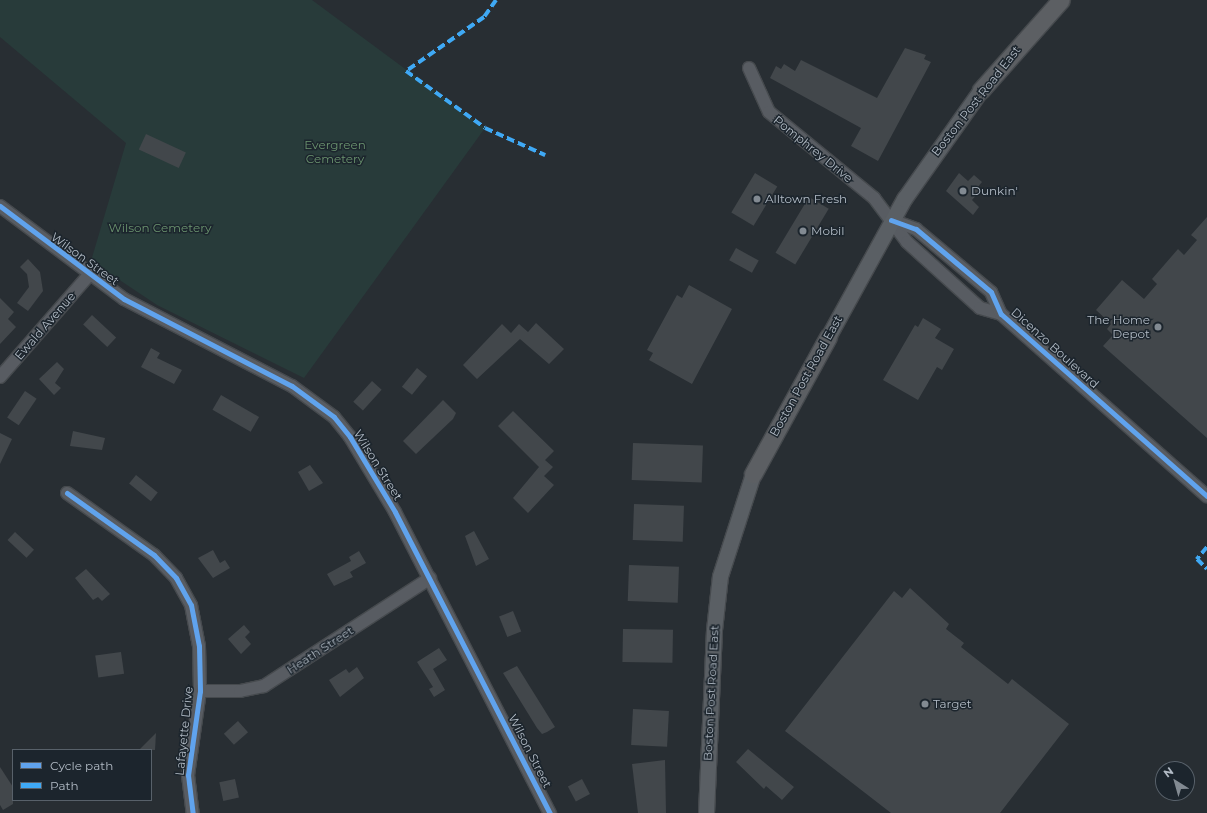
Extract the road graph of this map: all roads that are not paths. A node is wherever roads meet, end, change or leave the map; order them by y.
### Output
1 (1060, 0) edge
2 (750, 68) dead end
3 (982, 90) joint
4 (0, 206) edge
5 (891, 220) junction
6 (89, 275) junction
7 (1001, 314) junction
8 (828, 337) joint
9 (0, 377) edge
10 (753, 474) joint
11 (67, 493) dead end
12 (1207, 496) edge
13 (430, 578) junction
14 (200, 691) junction
15 (193, 813) edge
16 (550, 813) edge
17 (706, 813) edge

1 - 3 highway, Boston Post Road East
2 - 5 street, Pomphrey Drive
3 - 5 main road, Boston Post Road East
4 - 6 street, Wilson Street
5 - 7 street, Dicenzo Boulevard
5 - 7 street, Dicenzo Boulevard
5 - 8 main road, Boston Post Road East
6 - 9 street, Ewald Avenue
6 - 13 street, Wilson Street
7 - 12 street, Dicenzo Boulevard
8 - 10 highway, Boston Post Road East
10 - 17 main road, Boston Post Road East
11 - 14 street, Lafayette Drive
13 - 14 street, Heath Street
13 - 16 street, Wilson Street
14 - 15 street, Lafayette Drive

